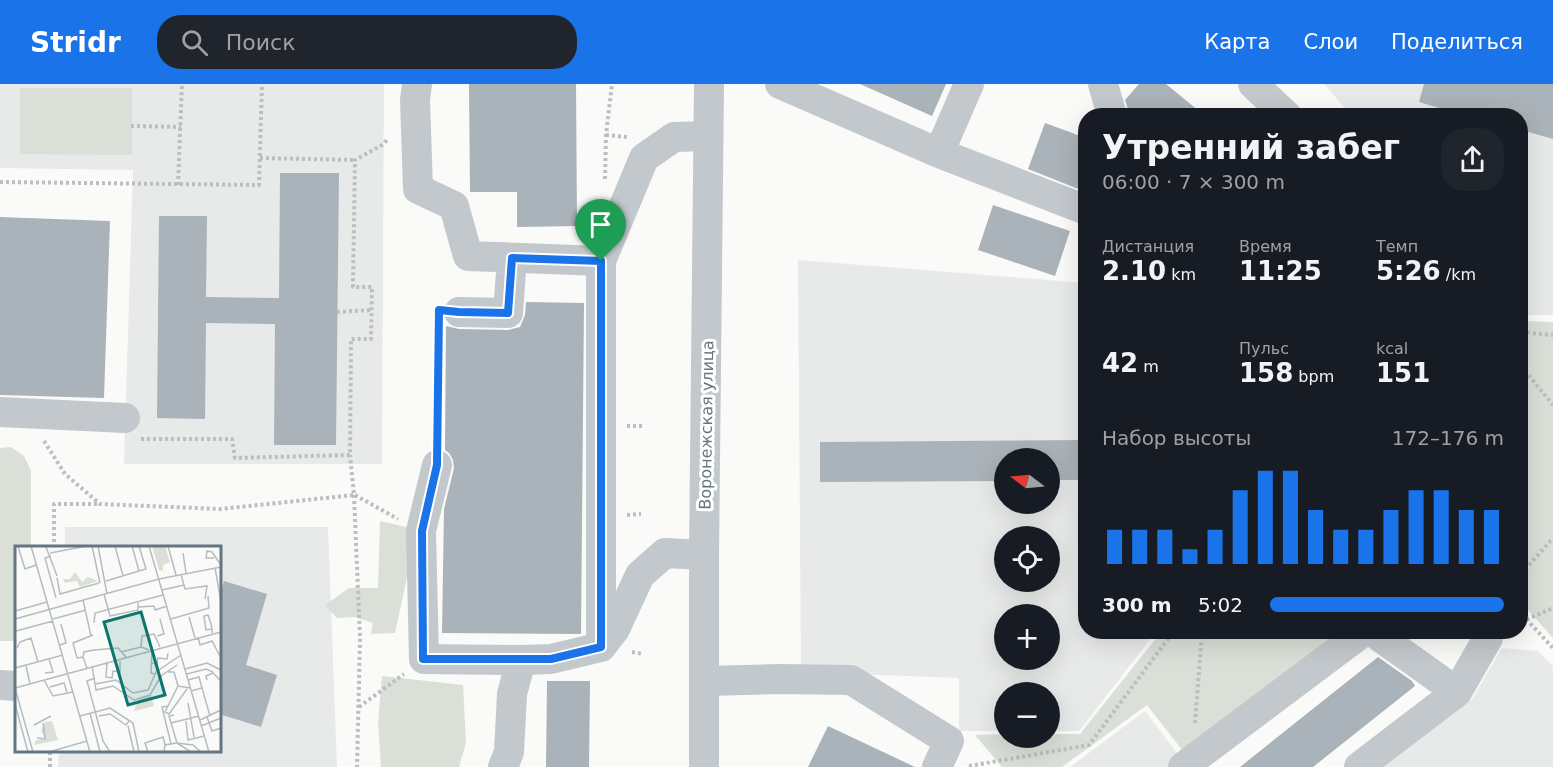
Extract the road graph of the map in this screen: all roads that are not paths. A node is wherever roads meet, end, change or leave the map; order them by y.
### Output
1 (417, 84) edge
2 (709, 84) edge
3 (780, 84) edge
4 (969, 84) edge
5 (1102, 84) edge
6 (1253, 84) edge
7 (1110, 108) edge
8 (1278, 108) edge
9 (708, 136) junction
10 (939, 153) junction
11 (1078, 207) edge
12 (512, 258) junction
13 (601, 261) junction
14 (459, 312) road end
15 (0, 412) edge
16 (125, 418) road end
17 (437, 465) road end
18 (704, 555) junction
19 (1355, 639) edge
20 (1384, 639) edge
21 (1487, 639) edge
22 (601, 647) junction
23 (521, 660) junction
24 (705, 681) junction
25 (0, 685) edge
26 (15, 686) edge
27 (1456, 692) junction
28 (507, 762) edge
29 (1188, 763) edge
30 (704, 767) edge
31 (937, 767) edge
32 (1359, 767) edge

1 - 12 street
2 - 9 street, Воронежская улица
3 - 10 street
4 - 10 street
5 - 7 street
6 - 8 street
9 - 13 street
9 - 18 street, Воронежская улица
10 - 11 street
12 - 13 street
12 - 14 street
13 - 22 street
15 - 16 street
17 - 23 street
18 - 22 street
18 - 24 street, Воронежская улица
19 - 29 street
20 - 27 street
21 - 27 street
22 - 23 street
23 - 28 street
24 - 30 street, Воронежская улица
24 - 31 street
25 - 26 street
27 - 32 street

